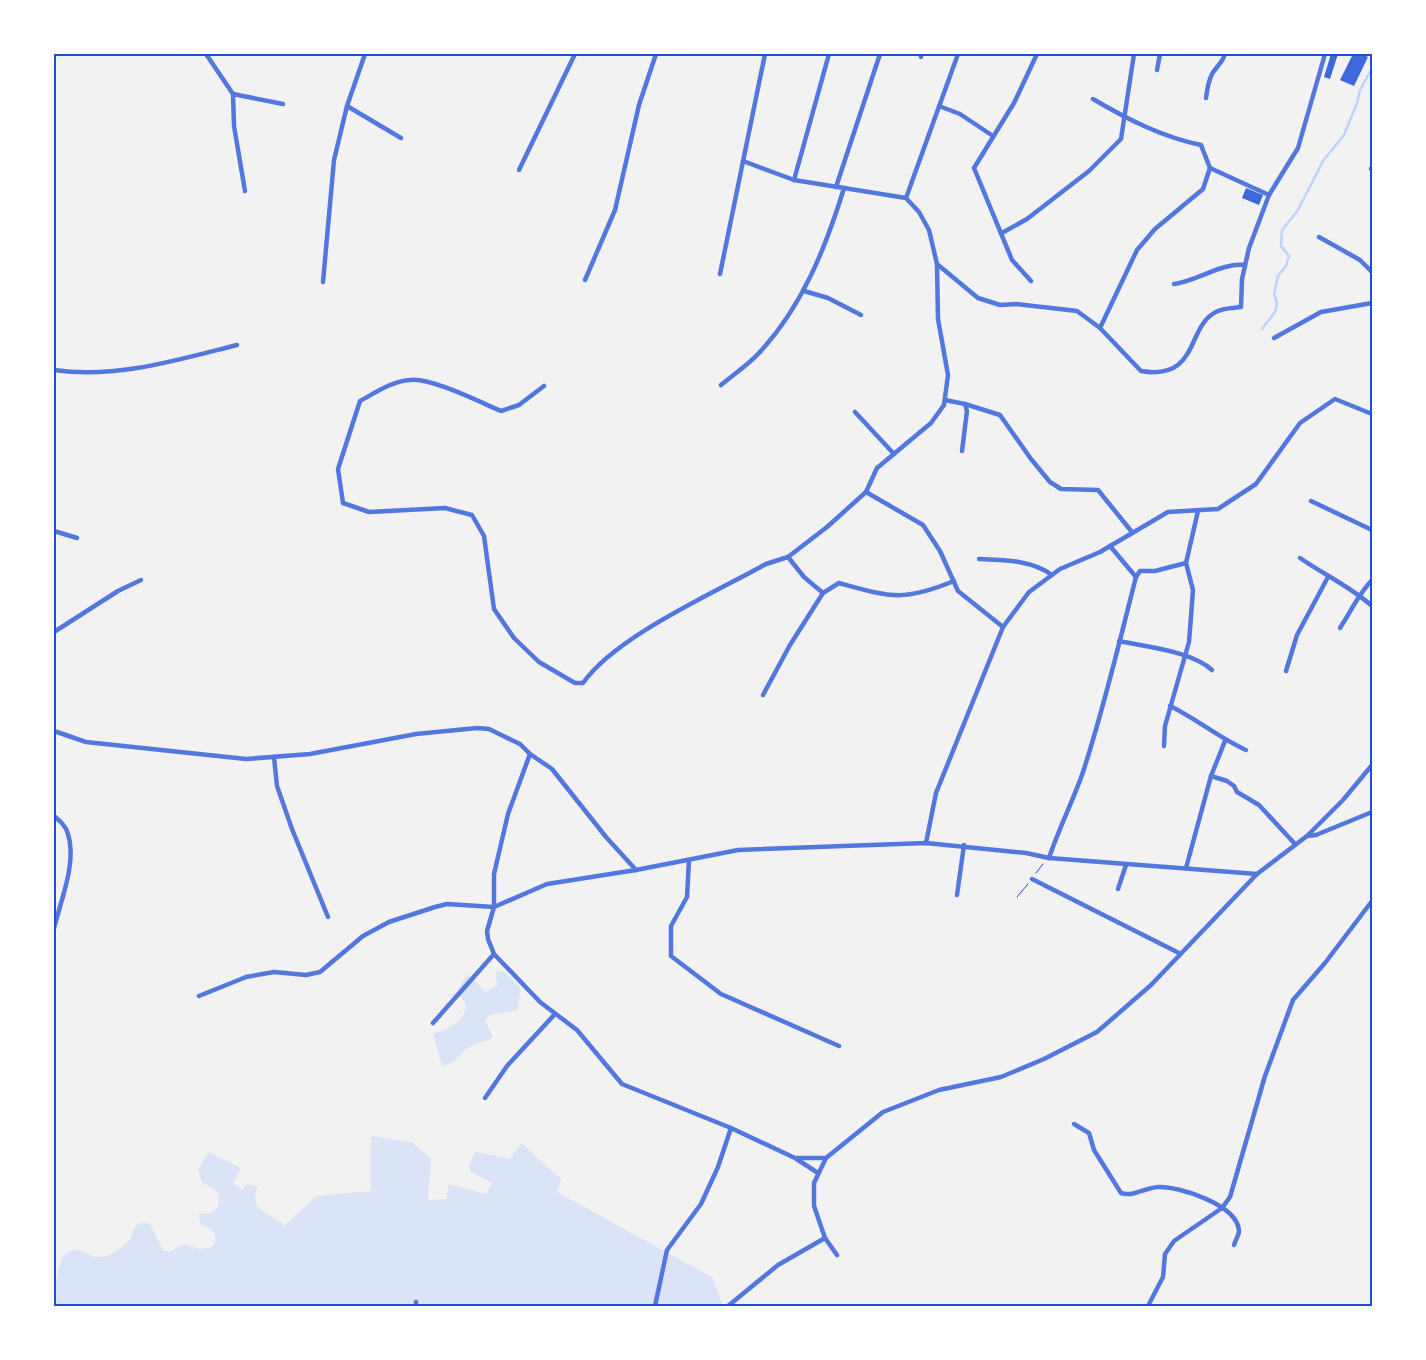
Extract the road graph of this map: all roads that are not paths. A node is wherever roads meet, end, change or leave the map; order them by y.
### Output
1 (206, 54) edge
2 (364, 54) edge
3 (575, 54) edge
4 (656, 54) edge
5 (765, 54) edge
6 (829, 54) edge
7 (880, 54) edge
8 (958, 54) edge
9 (1037, 54) edge
10 (1134, 54) edge
11 (1160, 54) edge
12 (1224, 54) edge
13 (1325, 54) edge
14 (1157, 70) dead end
15 (233, 94) junction
16 (1206, 98) dead end
17 (1093, 99) dead end
18 (283, 104) dead end
19 (347, 106) junction
20 (939, 106) junction
21 (1125, 118) junction
22 (993, 136) junction
23 (401, 138) dead end
24 (743, 161) junction
25 (1210, 168) junction
26 (519, 170) dead end
27 (794, 180) junction
28 (836, 187) junction
29 (844, 188) junction
30 (245, 191) dead end
31 (1269, 196) junction
32 (906, 198) junction
33 (1002, 233) junction
34 (1319, 237) dead end
35 (937, 264) junction
36 (1245, 265) junction
37 (1372, 272) edge
38 (720, 274) dead end
39 (584, 280) dead end
40 (1031, 281) dead end
41 (324, 282) dead end
42 (1174, 284) dead end
43 (804, 291) junction
44 (1372, 303) edge
45 (861, 315) dead end
46 (1100, 328) junction
47 (1274, 338) dead end
48 (237, 345) dead end
49 (54, 370) edge
50 (721, 385) dead end
51 (544, 386) dead end
52 (945, 400) junction
53 (965, 404) junction
54 (855, 412) dead end
55 (1372, 414) edge
56 (962, 451) dead end
57 (894, 454) junction
58 (866, 492) junction
59 (1311, 501) dead end
60 (1198, 511) junction
61 (1372, 530) edge
62 (54, 531) edge
63 (1132, 532) junction
64 (77, 538) dead end
65 (1110, 546) junction
66 (788, 557) junction
67 (1300, 558) dead end
68 (980, 559) dead end
69 (1186, 563) junction
70 (1052, 575) junction
71 (1136, 577) junction
72 (1328, 578) junction
73 (141, 580) dead end
74 (1372, 580) edge
75 (954, 581) junction
76 (823, 593) junction
77 (1358, 594) junction
78 (1372, 606) edge
79 (1003, 627) junction
80 (1340, 628) dead end
81 (54, 632) edge
82 (1119, 641) junction
83 (1186, 656) junction
84 (1212, 670) dead end
85 (1286, 671) dead end
86 (763, 696) dead end
87 (1170, 706) junction
88 (54, 730) edge
89 (1225, 740) junction
90 (1164, 746) dead end
91 (1246, 750) dead end
92 (530, 754) junction
93 (274, 757) junction
94 (1372, 765) edge
95 (1211, 776) junction
96 (1372, 812) edge
97 (54, 816) edge
98 (1307, 836) junction
99 (926, 843) junction
100 (1295, 844) junction
101 (964, 845) junction
102 (1049, 858) junction
103 (689, 860) junction
104 (1126, 865) junction
105 (1186, 868) junction
106 (636, 870) junction
107 (1257, 874) junction
108 (1032, 879) dead end
109 (1118, 889) dead end
110 (957, 895) dead end
111 (1372, 901) edge
112 (494, 907) junction
113 (328, 917) dead end
114 (54, 928) edge
115 (1179, 953) junction
116 (494, 954) junction
117 (199, 996) dead end
118 (555, 1014) junction
119 (432, 1023) dead end
120 (839, 1046) dead end
121 (485, 1098) dead end
122 (1074, 1124) dead end
123 (731, 1128) junction
124 (795, 1158) junction
125 (826, 1158) junction
126 (818, 1173) junction
127 (1222, 1208) junction
128 (826, 1238) junction
129 (1234, 1245) dead end
130 (837, 1255) dead end
131 (655, 1306) edge
132 (728, 1306) edge
133 (1148, 1306) edge

1 - 15 street
2 - 19 street
3 - 26 street
4 - 39 street
5 - 24 street
6 - 27 street
7 - 28 street
8 - 20 street
9 - 22 street
10 - 21 street
11 - 14 street
12 - 16 street
13 - 31 street
15 - 18 street
15 - 30 street
17 - 21 street
19 - 23 street
19 - 41 street
20 - 22 street
20 - 32 street
21 - 25 street
21 - 33 street
22 - 33 street
24 - 27 street
24 - 38 street
25 - 31 street
25 - 46 street
27 - 28 street
28 - 29 street
29 - 32 street
29 - 43 street
31 - 36 street
32 - 35 street
33 - 40 street
34 - 37 street
35 - 46 street
35 - 52 street
36 - 42 street
36 - 46 street
43 - 45 street
43 - 50 street
44 - 47 street
48 - 49 street
51 - 66 street
52 - 53 street
52 - 57 street
53 - 56 street
53 - 63 street
54 - 57 street
55 - 60 street
57 - 58 street
58 - 66 street
58 - 75 street
59 - 61 street
60 - 63 street
60 - 69 street
62 - 64 street
63 - 65 street
65 - 70 street
65 - 71 street
66 - 76 street
67 - 72 street
68 - 70 street
69 - 71 street
69 - 83 street
70 - 79 street
71 - 82 street
72 - 77 street
72 - 85 street
73 - 81 street
74 - 77 street
75 - 76 street
75 - 79 street
76 - 86 street
77 - 78 street
77 - 80 street
79 - 99 street
82 - 83 street
82 - 102 street
83 - 84 street
83 - 87 street
87 - 89 street
87 - 90 street
88 - 93 street
89 - 91 street
89 - 95 street
92 - 93 street
92 - 106 street
92 - 112 street
93 - 113 street
94 - 98 street
95 - 100 street
95 - 105 street
96 - 98 street
97 - 114 street
98 - 100 street
99 - 101 street
99 - 103 street
100 - 107 street
101 - 102 street
101 - 110 street
102 - 104 street
103 - 106 street
103 - 120 street
104 - 105 street
104 - 109 street
105 - 107 street
106 - 112 street
107 - 115 street
108 - 115 street
111 - 127 street
112 - 116 street
112 - 117 street
115 - 125 street
116 - 118 street
116 - 119 street
118 - 121 street
118 - 123 street
122 - 127 street
123 - 124 street
123 - 131 street
124 - 125 street
124 - 126 street
125 - 126 street
126 - 128 street
127 - 129 street
127 - 133 street
128 - 130 street
128 - 132 street

